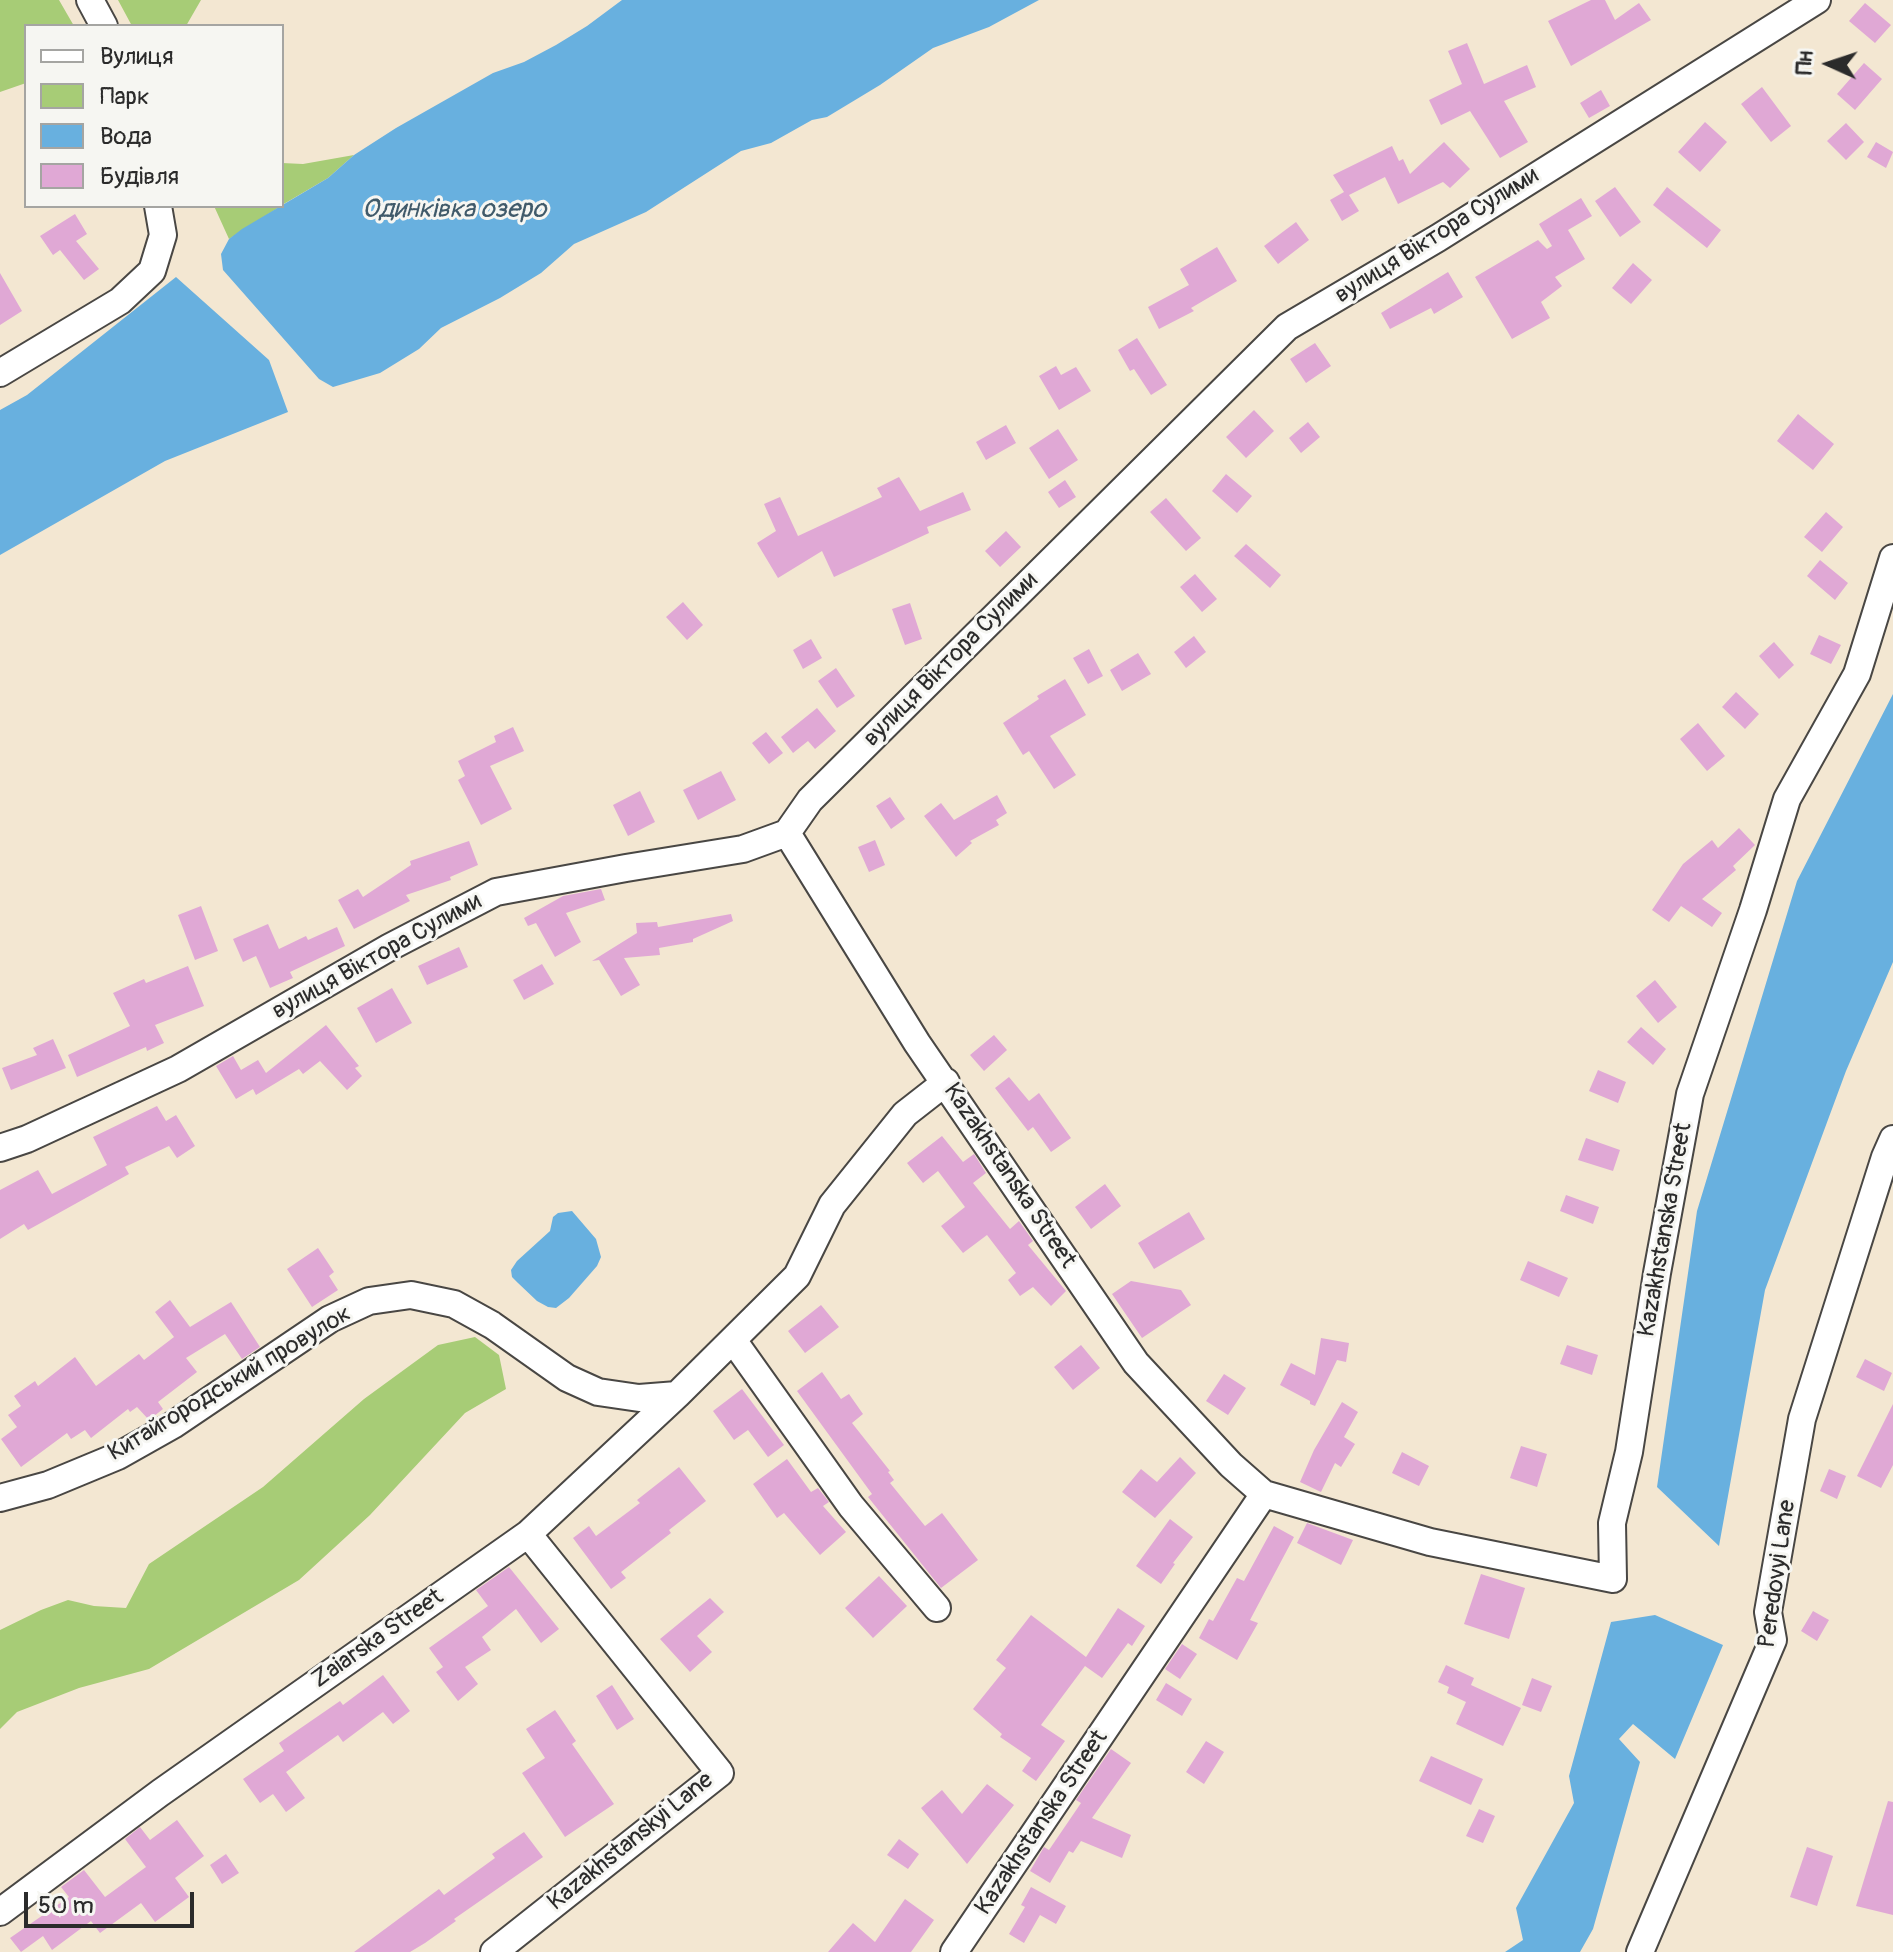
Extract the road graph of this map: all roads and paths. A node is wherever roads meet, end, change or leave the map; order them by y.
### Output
1 (90, 0) edge
2 (1817, 0) edge
3 (103, 24) edge
4 (158, 208) edge
5 (0, 373) edge
6 (1893, 558) edge
7 (787, 833) junction
8 (946, 1082) junction
9 (1893, 1139) edge
10 (0, 1148) edge
11 (733, 1340) junction
12 (677, 1395) junction
13 (1264, 1494) junction
14 (0, 1498) edge
15 (528, 1534) junction
16 (937, 1608) dead end
17 (0, 1912) edge
18 (494, 1952) edge
19 (954, 1952) edge
20 (1640, 1952) edge

1 - 3 street
2 - 7 street, вулиця Віктора Сулими
4 - 5 street
6 - 13 street, Kazakhstanska Street
7 - 8 street, Kazakhstanska Street
7 - 10 street, вулиця Віктора Сулими
8 - 11 street, Zaiarska Street
8 - 13 street, Kazakhstanska Street
9 - 20 street, Peredovyi Lane
11 - 12 street, Zaiarska Street
11 - 16 street
12 - 14 street, Китайгородський провулок
12 - 15 street, Zaiarska Street
13 - 19 street, Kazakhstanska Street
15 - 17 street, Zaiarska Street
15 - 18 street, Kazakhstanskyi Lane

